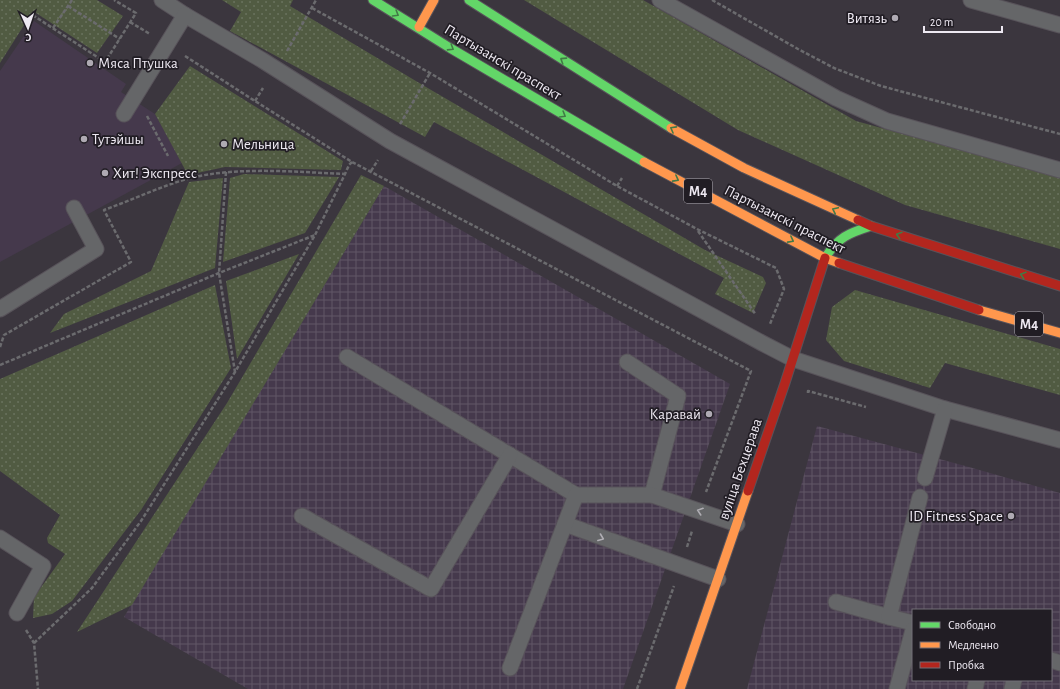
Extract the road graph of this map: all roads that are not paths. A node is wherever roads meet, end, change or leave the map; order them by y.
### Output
1 (162, 0) edge
2 (373, 0) edge
3 (434, 0) edge
4 (469, 0) edge
5 (660, 0) edge
6 (971, 0) edge
7 (185, 15) junction
8 (1060, 25) edge
9 (418, 27) junction
10 (124, 114) dead end
11 (1060, 170) edge
12 (74, 208) dead end
13 (871, 226) junction
14 (825, 258) junction
15 (1060, 286) edge
16 (0, 309) edge
17 (1060, 333) edge
18 (347, 357) dead end
19 (793, 359) junction
20 (627, 362) dead end
21 (945, 408) junction
22 (1060, 440) edge
23 (510, 455) junction
24 (925, 478) dead end
25 (576, 495) junction
26 (652, 495) junction
27 (920, 496) dead end
28 (302, 516) dead end
29 (565, 524) junction
30 (736, 524) junction
31 (0, 538) edge
32 (718, 579) junction
33 (836, 602) dead end
34 (17, 613) road end
35 (889, 617) junction
36 (912, 623) edge
37 (912, 634) edge
38 (510, 668) dead end
39 (680, 689) edge
40 (898, 689) edge

1 - 7 lane
2 -> 9 main road, Партызанскі праспект / М4
3 - 9 main road
13 -> 4 main road, Партызанскі праспект
5 - 11 lane
6 - 8 lane
7 - 10 lane
7 - 19 lane
9 -> 14 main road, Партызанскі праспект / М4
12 - 16 lane
13 - 14 main road, вуліца Бехцерава
15 -> 13 main road, Партызанскі праспект
14 - 17 main road, Партызанскі праспект / М4
14 - 19 main road, вуліца Бехцерава
18 - 23 lane
19 - 21 lane
19 - 30 main road, вуліца Бехцерава
20 - 26 lane
21 - 22 lane
21 - 24 lane
23 - 25 lane
23 - 28 lane
25 - 26 lane
25 - 29 lane
30 -> 26 lane
27 - 35 lane
29 -> 32 lane
29 - 38 lane
30 - 32 main road, вуліца Бехцерава
31 - 34 lane
32 - 39 main road, вуліца Бехцерава
33 - 35 lane
35 - 36 lane
37 - 40 lane

